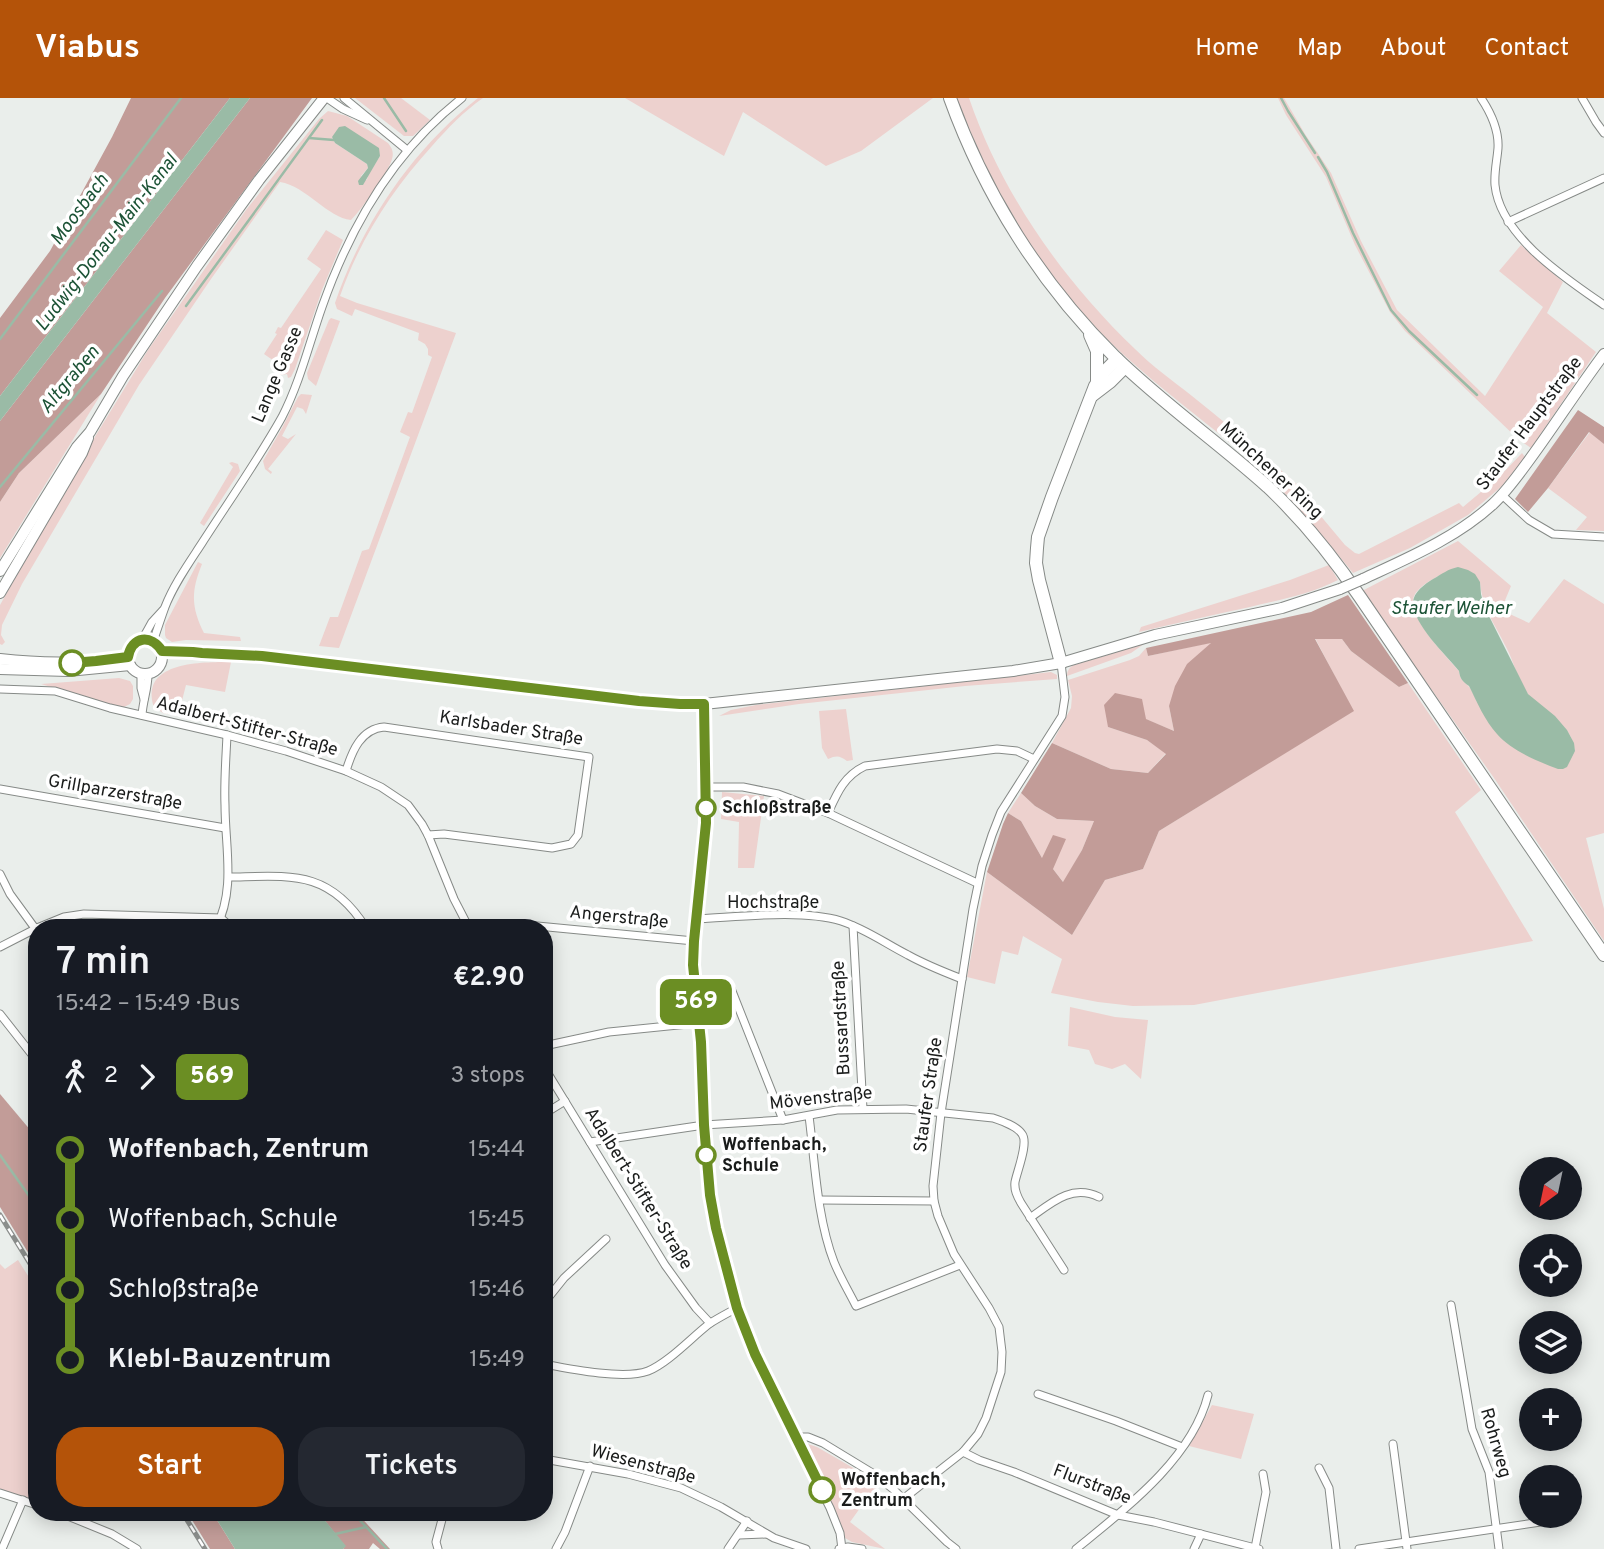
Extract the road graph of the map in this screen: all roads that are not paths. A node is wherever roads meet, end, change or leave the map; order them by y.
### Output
1 (325, 98) edge
2 (344, 98) edge
3 (462, 98) edge
4 (950, 98) edge
5 (1481, 98) edge
6 (1585, 99) edge
7 (377, 125) junction
8 (1604, 133) edge
9 (407, 150) junction
10 (1604, 178) edge
11 (1507, 222) junction
12 (1604, 305) edge
13 (1082, 322) junction
14 (1604, 354) edge
15 (1121, 363) junction
16 (1095, 388) junction
17 (90, 432) junction
18 (1502, 495) junction
19 (1604, 537) edge
20 (0, 571) edge
21 (0, 593) edge
22 (148, 641) junction
23 (162, 656) junction
24 (3, 659) edge
25 (129, 661) junction
26 (1060, 663) junction
27 (0, 669) edge
28 (145, 674) junction
29 (0, 690) edge
30 (704, 704) junction
31 (142, 715) junction
32 (227, 735) junction
33 (1034, 759) junction
34 (346, 771) junction
35 (706, 787) junction
36 (0, 789) edge
37 (828, 814) junction
38 (225, 828) junction
39 (428, 835) junction
40 (0, 874) edge
41 (229, 877) junction
42 (977, 883) junction
43 (221, 918) joint
44 (28, 919) edge
45 (59, 919) edge
46 (360, 919) edge
47 (464, 919) edge
48 (697, 919) junction
49 (853, 926) junction
50 (553, 927) edge
51 (28, 933) edge
52 (694, 941) junction
53 (0, 947) edge
54 (1604, 955) edge
55 (962, 979) junction
56 (694, 983) junction
57 (0, 1014) edge
58 (698, 1023) junction
59 (553, 1044) edge
60 (28, 1050) edge
61 (553, 1082) edge
62 (565, 1101) junction
63 (553, 1108) edge
64 (863, 1109) junction
65 (941, 1113) junction
66 (809, 1116) junction
67 (783, 1120) junction
68 (704, 1125) junction
69 (590, 1142) junction
70 (1099, 1197) dead end
71 (820, 1200) junction
72 (934, 1201) junction
73 (1030, 1218) junction
74 (606, 1239) dead end
75 (960, 1265) junction
76 (1064, 1270) dead end
77 (553, 1291) edge
78 (1451, 1305) dead end
79 (737, 1308) junction
80 (710, 1323) junction
81 (553, 1365) edge
82 (1038, 1394) dead end
83 (1208, 1395) dead end
84 (795, 1437) junction
85 (1393, 1444) dead end
86 (1182, 1447) junction
87 (963, 1452) junction
88 (553, 1460) edge
89 (590, 1466) junction
90 (1319, 1468) dead end
91 (1263, 1474) dead end
92 (1, 1493) edge
93 (903, 1499) junction
94 (23, 1500) junction
95 (28, 1502) edge
96 (1118, 1515) junction
97 (80, 1521) edge
98 (441, 1521) edge
99 (747, 1521) junction
100 (1519, 1525) edge
101 (1496, 1529) junction
102 (766, 1534) junction
103 (1201, 1534) junction
104 (738, 1535) junction
105 (1406, 1545) edge
106 (945, 1546) edge
107 (437, 1548) edge
108 (841, 1548) edge
109 (1257, 1548) edge
110 (2, 1549) edge
111 (137, 1549) edge
112 (556, 1549) edge
113 (728, 1549) edge
114 (806, 1549) edge
115 (862, 1549) edge
116 (956, 1549) edge
117 (1076, 1549) edge
118 (1194, 1549) edge
119 (1336, 1549) edge
120 (1359, 1549) edge
121 (1499, 1549) edge

1 - 7 street
1 - 17 street
2 - 7 street
3 - 9 street, Lange Gasse
4 - 13 main road, Münchener Ring
5 - 11 street
6 - 8 street
7 - 9 street
9 - 22 street, Lange Gasse
10 - 11 street
11 - 12 street
13 - 15 main road, Münchener Ring
13 - 16 main road
14 - 18 street, Staufer Hauptstraße
15 - 16 main road
15 - 54 main road, Münchener Ring
16 - 26 main road
17 - 20 street
17 - 21 street
18 - 19 street
18 - 26 street, Staufer Hauptstraße, bridge
22 - 23 street
22 - 25 street
23 - 28 street
23 - 30 street, Staufer Hauptstraße
24 - 25 street
25 - 27 street
25 - 28 street
26 - 30 street, Staufer Hauptstraße
26 - 33 street, Staufer Straße
28 - 31 street, Adalbert-Stifter-Straße
29 - 31 street, Adalbert-Stifter-Straße
30 - 35 street
31 - 32 street, Adalbert-Stifter-Straße
32 - 34 street, Adalbert-Stifter-Straße
32 - 38 street
33 - 37 street
33 - 42 street, Staufer Straße
34 - 39 street, Adalbert-Stifter-Straße
34 - 39 street, Karlsbader Straße
35 - 37 street
35 - 48 street
36 - 38 street, Grillparzerstraße
37 - 42 street
38 - 41 street
39 - 47 street, Adalbert-Stifter-Straße
40 - 44 street
41 - 43 street
41 - 46 street
42 - 55 street, Staufer Straße
43 - 45 street
48 - 49 street, Hochstraße
48 - 52 street
49 - 55 street, Hochstraße
49 - 64 street, Bussardstraße
50 - 52 street, Angerstraße
51 - 53 street
52 - 56 street
55 - 65 street, Staufer Straße
56 - 58 street
56 - 67 street
57 - 60 street
58 - 59 street
58 - 68 street
61 - 62 street, Adalbert-Stifter-Straße
62 - 63 street
62 - 69 street, Adalbert-Stifter-Straße
64 - 65 street, Mövenstraße
64 - 66 street, Mövenstraße
65 - 72 street, Staufer Straße
65 - 73 street, Mövenstraße
66 - 67 street, Mövenstraße
66 - 71 street
67 - 68 street, Mövenstraße
68 - 69 street, Mövenstraße
68 - 79 street
69 - 80 street, Adalbert-Stifter-Straße
70 - 73 street
71 - 72 street
71 - 75 street
72 - 75 street, Staufer Straße
73 - 76 street
74 - 77 street
75 - 87 street, Staufer Straße
78 - 101 street, Rohrweg
79 - 80 street
79 - 84 street
80 - 81 street
82 - 86 street
83 - 86 street
84 - 93 street
84 - 108 street
85 - 105 street
86 - 96 street
87 - 93 street, Staufer Straße
87 - 96 street, Flurstraße
88 - 89 street, Wiesenstraße
89 - 99 street, Wiesenstraße
89 - 112 street
90 - 119 street
91 - 109 street, Flurstraße
92 - 94 street
93 - 106 street
94 - 95 street
94 - 110 street
96 - 103 street, Flurstraße
96 - 117 street
97 - 111 street
98 - 107 street
99 - 102 street, Wiesenstraße
99 - 104 street
100 - 101 street
101 - 105 street
101 - 121 street, Rohrweg
102 - 104 street
102 - 114 street, Wiesenstraße
103 - 109 street, Flurstraße
103 - 118 street
104 - 113 street
105 - 120 street
106 - 116 street
108 - 115 street

